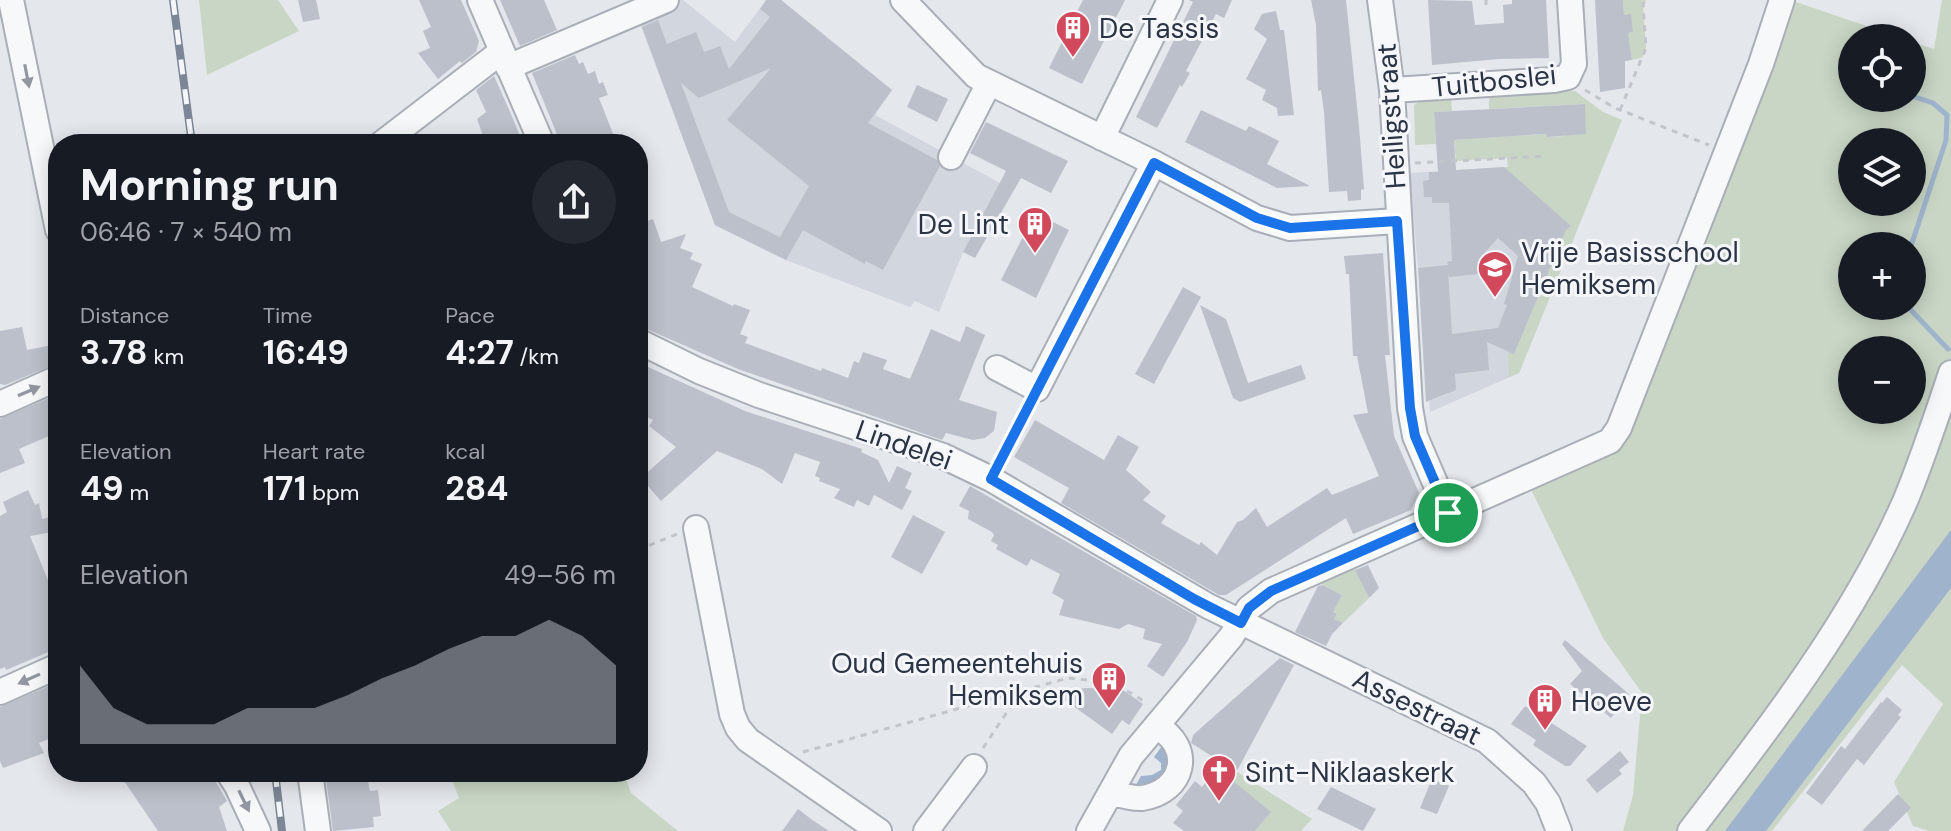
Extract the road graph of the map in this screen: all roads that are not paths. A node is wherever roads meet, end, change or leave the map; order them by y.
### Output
1 (11, 0) edge
2 (480, 0) edge
3 (666, 0) edge
4 (903, 0) edge
5 (1170, 0) edge
6 (1380, 0) edge
7 (1570, 0) edge
8 (1782, 0) edge
9 (505, 59) junction
10 (982, 79) junction
11 (1392, 90) junction
12 (396, 134) edge
13 (538, 134) edge
14 (1102, 138) junction
15 (951, 157) dead end
16 (1154, 163) junction
17 (48, 181) edge
18 (1397, 221) junction
19 (648, 346) edge
20 (997, 368) dead end
21 (1951, 373) edge
22 (48, 382) edge
23 (0, 404) edge
24 (1448, 513) junction
25 (696, 528) road end
26 (1241, 623) junction
27 (48, 670) edge
28 (0, 692) edge
29 (1160, 722) junction
30 (974, 767) road end
31 (234, 782) edge
32 (311, 782) edge
33 (1111, 792) junction
34 (258, 831) edge
35 (318, 831) edge
36 (879, 831) edge
37 (926, 831) edge
38 (1089, 831) edge
39 (1559, 831) edge
40 (1690, 831) edge

1 -> 17 street
2 - 9 street
3 - 9 street
4 - 10 street
5 - 14 street
6 - 11 street, Heiligstraat
7 - 11 street, Tuitboslei
8 - 24 street
9 - 12 street
9 - 13 street
10 - 14 street
10 - 15 street
11 - 18 street, Heiligstraat
14 - 16 street
16 - 18 street
16 - 20 street
18 - 24 street, Heiligstraat
19 - 26 street, Lindelei
21 - 40 street
23 -> 22 street
24 - 26 street
25 - 36 street
26 - 29 street
26 - 39 street, Assestraat
27 -> 28 street
29 - 33 street
29 - 33 street
30 - 37 street
31 -> 34 street
32 - 35 street
33 - 38 street

